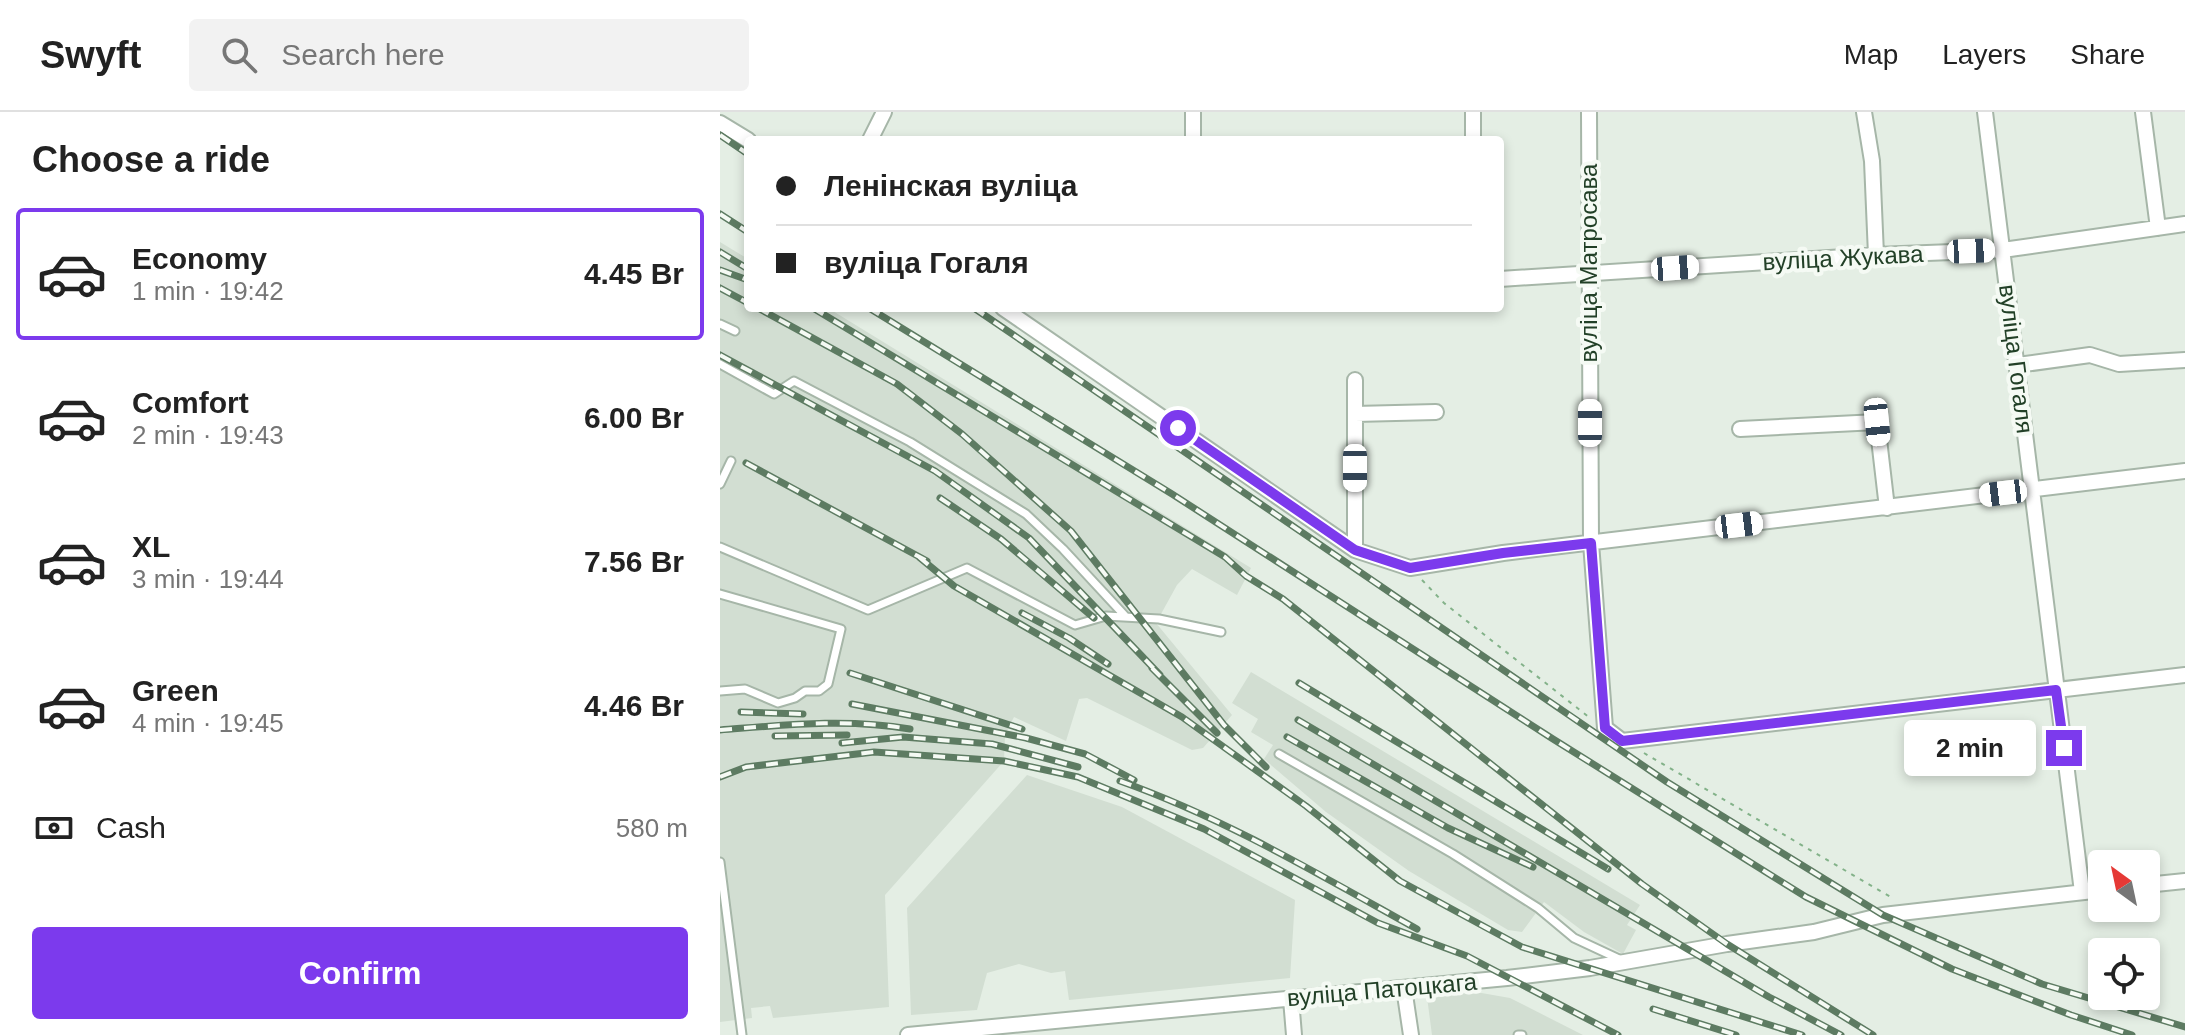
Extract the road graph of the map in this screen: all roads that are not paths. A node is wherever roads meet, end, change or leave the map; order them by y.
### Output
1 (884, 112) edge
2 (1193, 112) edge
3 (1473, 112) edge
4 (1589, 112) edge
5 (1864, 112) edge
6 (1985, 112) edge
7 (2143, 112) edge
8 (720, 123) edge
9 (872, 136) edge
10 (1193, 136) edge
11 (1473, 136) edge
12 (744, 138) edge
13 (2185, 224) edge
14 (2158, 228) junction
15 (2003, 250) junction
16 (1876, 255) junction
17 (1589, 274) junction
18 (1504, 279) edge
19 (1009, 312) edge
20 (720, 324) edge
21 (735, 331) dead end
22 (2185, 360) edge
23 (720, 364) edge
24 (2018, 365) junction
25 (1355, 380) dead end
26 (1436, 412) dead end
27 (1355, 414) junction
28 (1740, 429) dead end
29 (731, 461) dead end
30 (2185, 471) edge
31 (720, 484) edge
32 (2032, 489) junction
33 (1887, 508) junction
34 (1591, 543) junction
35 (720, 547) edge
36 (1355, 550) junction
37 (720, 594) edge
38 (1126, 617) junction
39 (1221, 632) dead end
40 (2185, 675) edge
41 (2056, 690) junction
42 (720, 691) edge
43 (1279, 754) dead end
44 (720, 862) edge
45 (2185, 881) edge
46 (2160, 884) edge
47 (2088, 891) edge
48 (2082, 892) junction
49 (731, 946) junction
50 (720, 951) edge
51 (1624, 962) junction
52 (1404, 988) junction
53 (1291, 999) junction
54 (742, 1035) edge
55 (908, 1035) edge
56 (1294, 1035) edge
57 (1411, 1035) edge

1 - 9 street
2 - 10 street
3 - 11 street
4 - 17 street, вуліца Матросава
5 - 16 street
6 - 15 street, вуліца Гогаля
7 - 14 street
8 - 12 street
13 - 14 street, вуліца Жукава
14 - 15 street, вуліца Жукава
15 - 16 street, вуліца Жукава
15 - 24 street, вуліца Гогаля
16 - 17 street, вуліца Жукава
17 - 18 street, вуліца Жукава
17 - 34 street, вуліца Матросава
19 - 36 street
20 - 21 lane
22 - 24 street
23 - 38 lane
24 - 32 street, вуліца Гогаля
25 - 27 street
26 - 27 street
27 - 36 street
28 - 33 street
29 - 31 lane
30 - 32 street
32 - 33 street
32 - 41 street, вуліца Гогаля
33 - 34 street
34 - 36 street
34 - 41 street, вуліца Матросава
35 - 38 lane
37 - 42 lane
38 - 39 lane
40 - 41 street
41 - 48 street, вуліца Гогаля
43 - 51 lane
44 - 49 lane
45 - 46 street
47 - 48 street, вуліца Патоцкага
48 - 51 street, вуліца Патоцкага
49 - 50 lane
49 - 54 lane
51 - 52 street, вуліца Патоцкага
52 - 53 street, вуліца Патоцкага
52 - 57 street
53 - 55 street, вуліца Патоцкага
53 - 56 street

